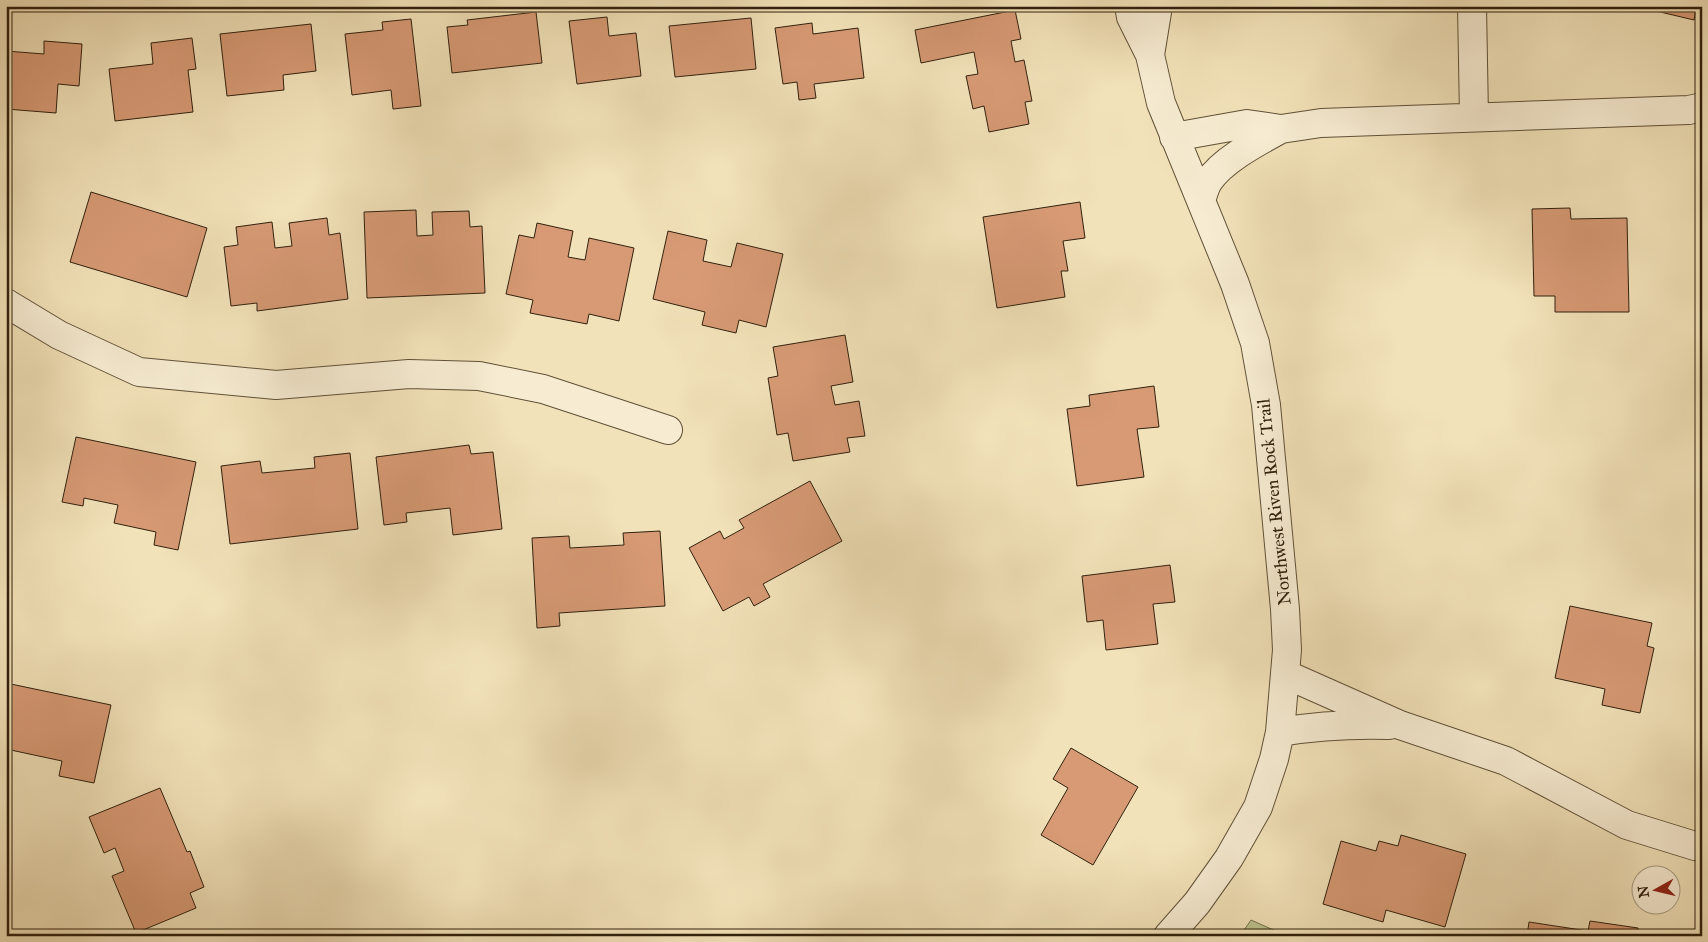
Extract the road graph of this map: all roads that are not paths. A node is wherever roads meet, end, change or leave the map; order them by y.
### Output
1 (1129, 6) edge
2 (1158, 6) edge
3 (1472, 6) edge
4 (1150, 55) junction
5 (1702, 107) edge
6 (1474, 117) junction
7 (1282, 129) junction
8 (1174, 137) junction
9 (1200, 200) junction
10 (6, 303) edge
11 (668, 430) dead end
12 (1285, 674) junction
13 (1400, 725) junction
14 (1280, 732) junction
15 (1702, 846) edge
16 (1168, 936) edge

1 - 4 street, Northwest Riven Rock Trail
2 - 4 street, Northwest Riven Rock Trail
3 - 6 street
4 - 8 street, Northwest Riven Rock Trail
5 - 6 street
6 - 7 street
7 - 8 street
7 - 9 street
8 - 9 street, Northwest Riven Rock Trail
9 - 12 street, Northwest Riven Rock Trail
10 - 11 street
12 - 13 street
12 - 14 street, Northwest Riven Rock Trail
13 - 14 street
13 - 15 street
14 - 16 street, Northwest Riven Rock Trail

